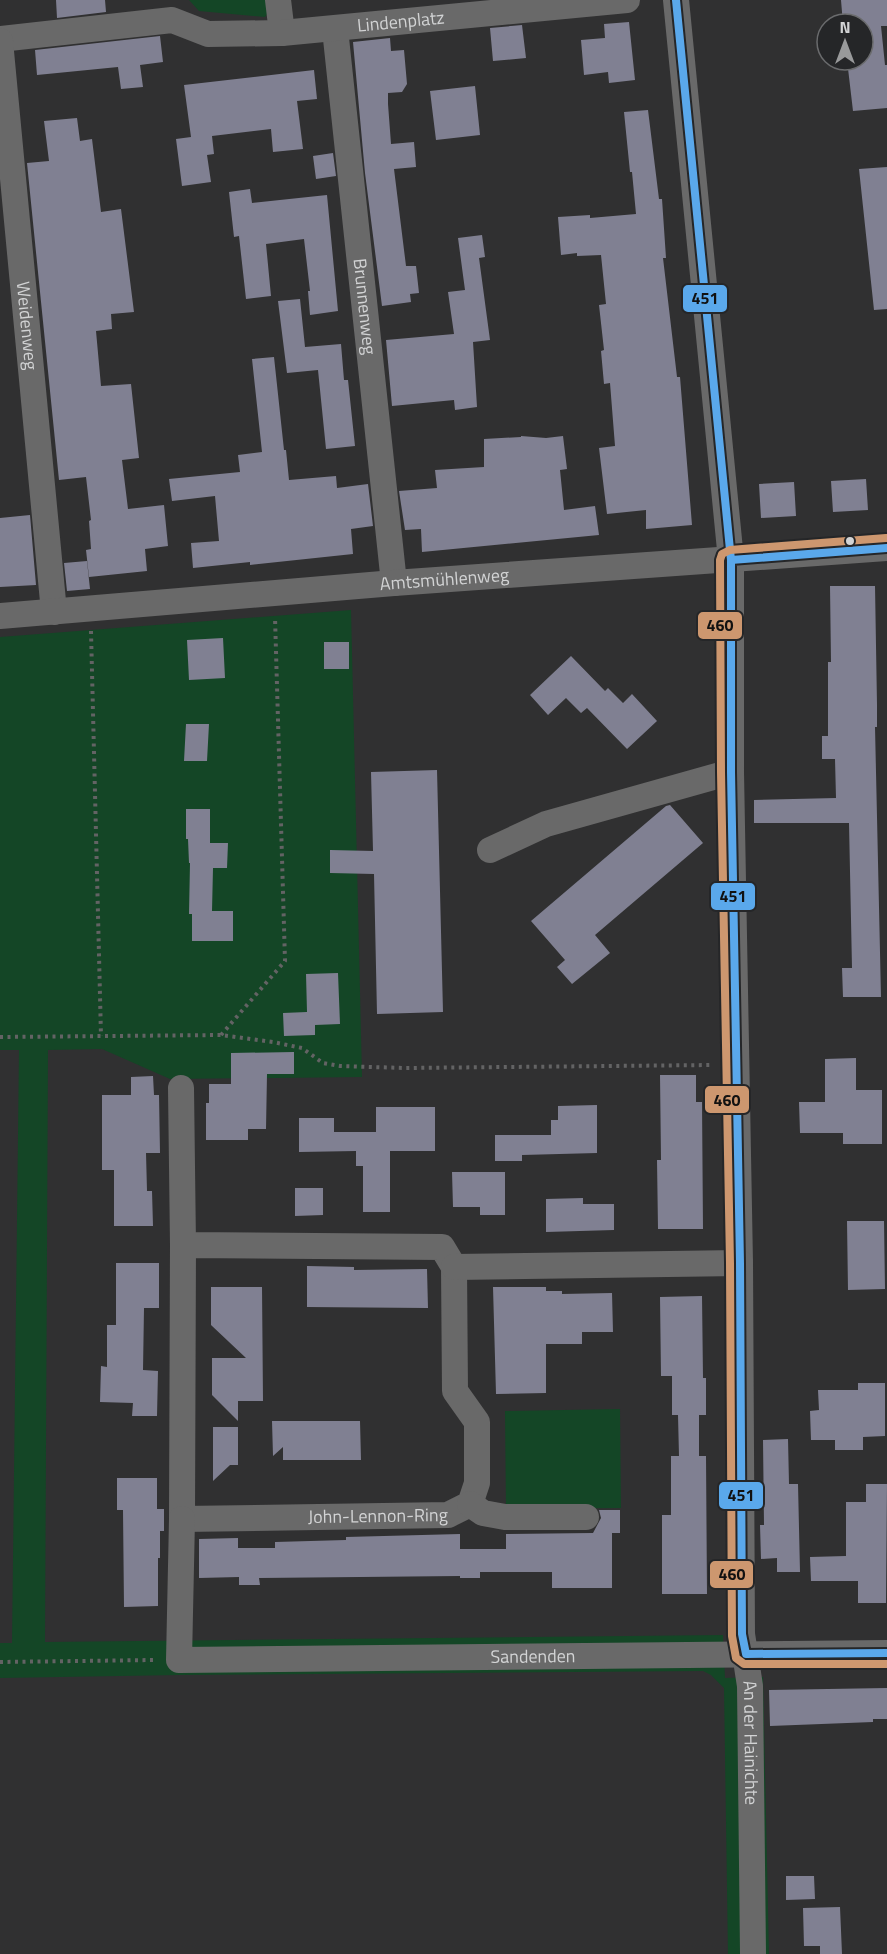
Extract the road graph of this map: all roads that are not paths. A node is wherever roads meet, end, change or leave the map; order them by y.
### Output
1 (278, 0) edge
2 (627, 0) edge
3 (676, 0) edge
4 (171, 10) edge
5 (335, 29) junction
6 (282, 33) junction
7 (0, 40) edge
8 (887, 548) edge
9 (731, 560) junction
10 (394, 583) junction
11 (54, 612) junction
12 (0, 616) edge
13 (731, 772) junction
14 (490, 849) dead end
15 (181, 1088) dead end
16 (183, 1245) junction
17 (740, 1263) junction
18 (454, 1267) junction
19 (470, 1504) junction
20 (586, 1517) dead end
21 (182, 1519) junction
22 (887, 1653) edge
23 (746, 1654) junction
24 (753, 1954) edge

1 - 6 street
2 - 5 street, Lindenplatz
3 - 9 street, An der Hainichte
4 - 6 street, Lindenplatz
4 - 7 street, Weidenweg
5 - 6 street, Lindenplatz
5 - 10 street, Brunnenweg
7 - 11 street, Weidenweg
8 - 9 street, Amtsmühlenweg
9 - 10 street, Amtsmühlenweg
9 - 13 street, An der Hainichte
10 - 11 street, Amtsmühlenweg
11 - 12 street, Amtsmühlenweg
13 - 14 street
13 - 17 street, An der Hainichte
15 - 16 street
16 - 18 street
16 - 21 street
17 - 18 street
17 - 23 street, An der Hainichte
18 - 19 street, John-Lennon-Ring
19 - 20 street
19 - 21 street, John-Lennon-Ring
21 - 23 street, Sandenden
22 - 23 street, Sandenden
23 - 24 street, An der Hainichte

